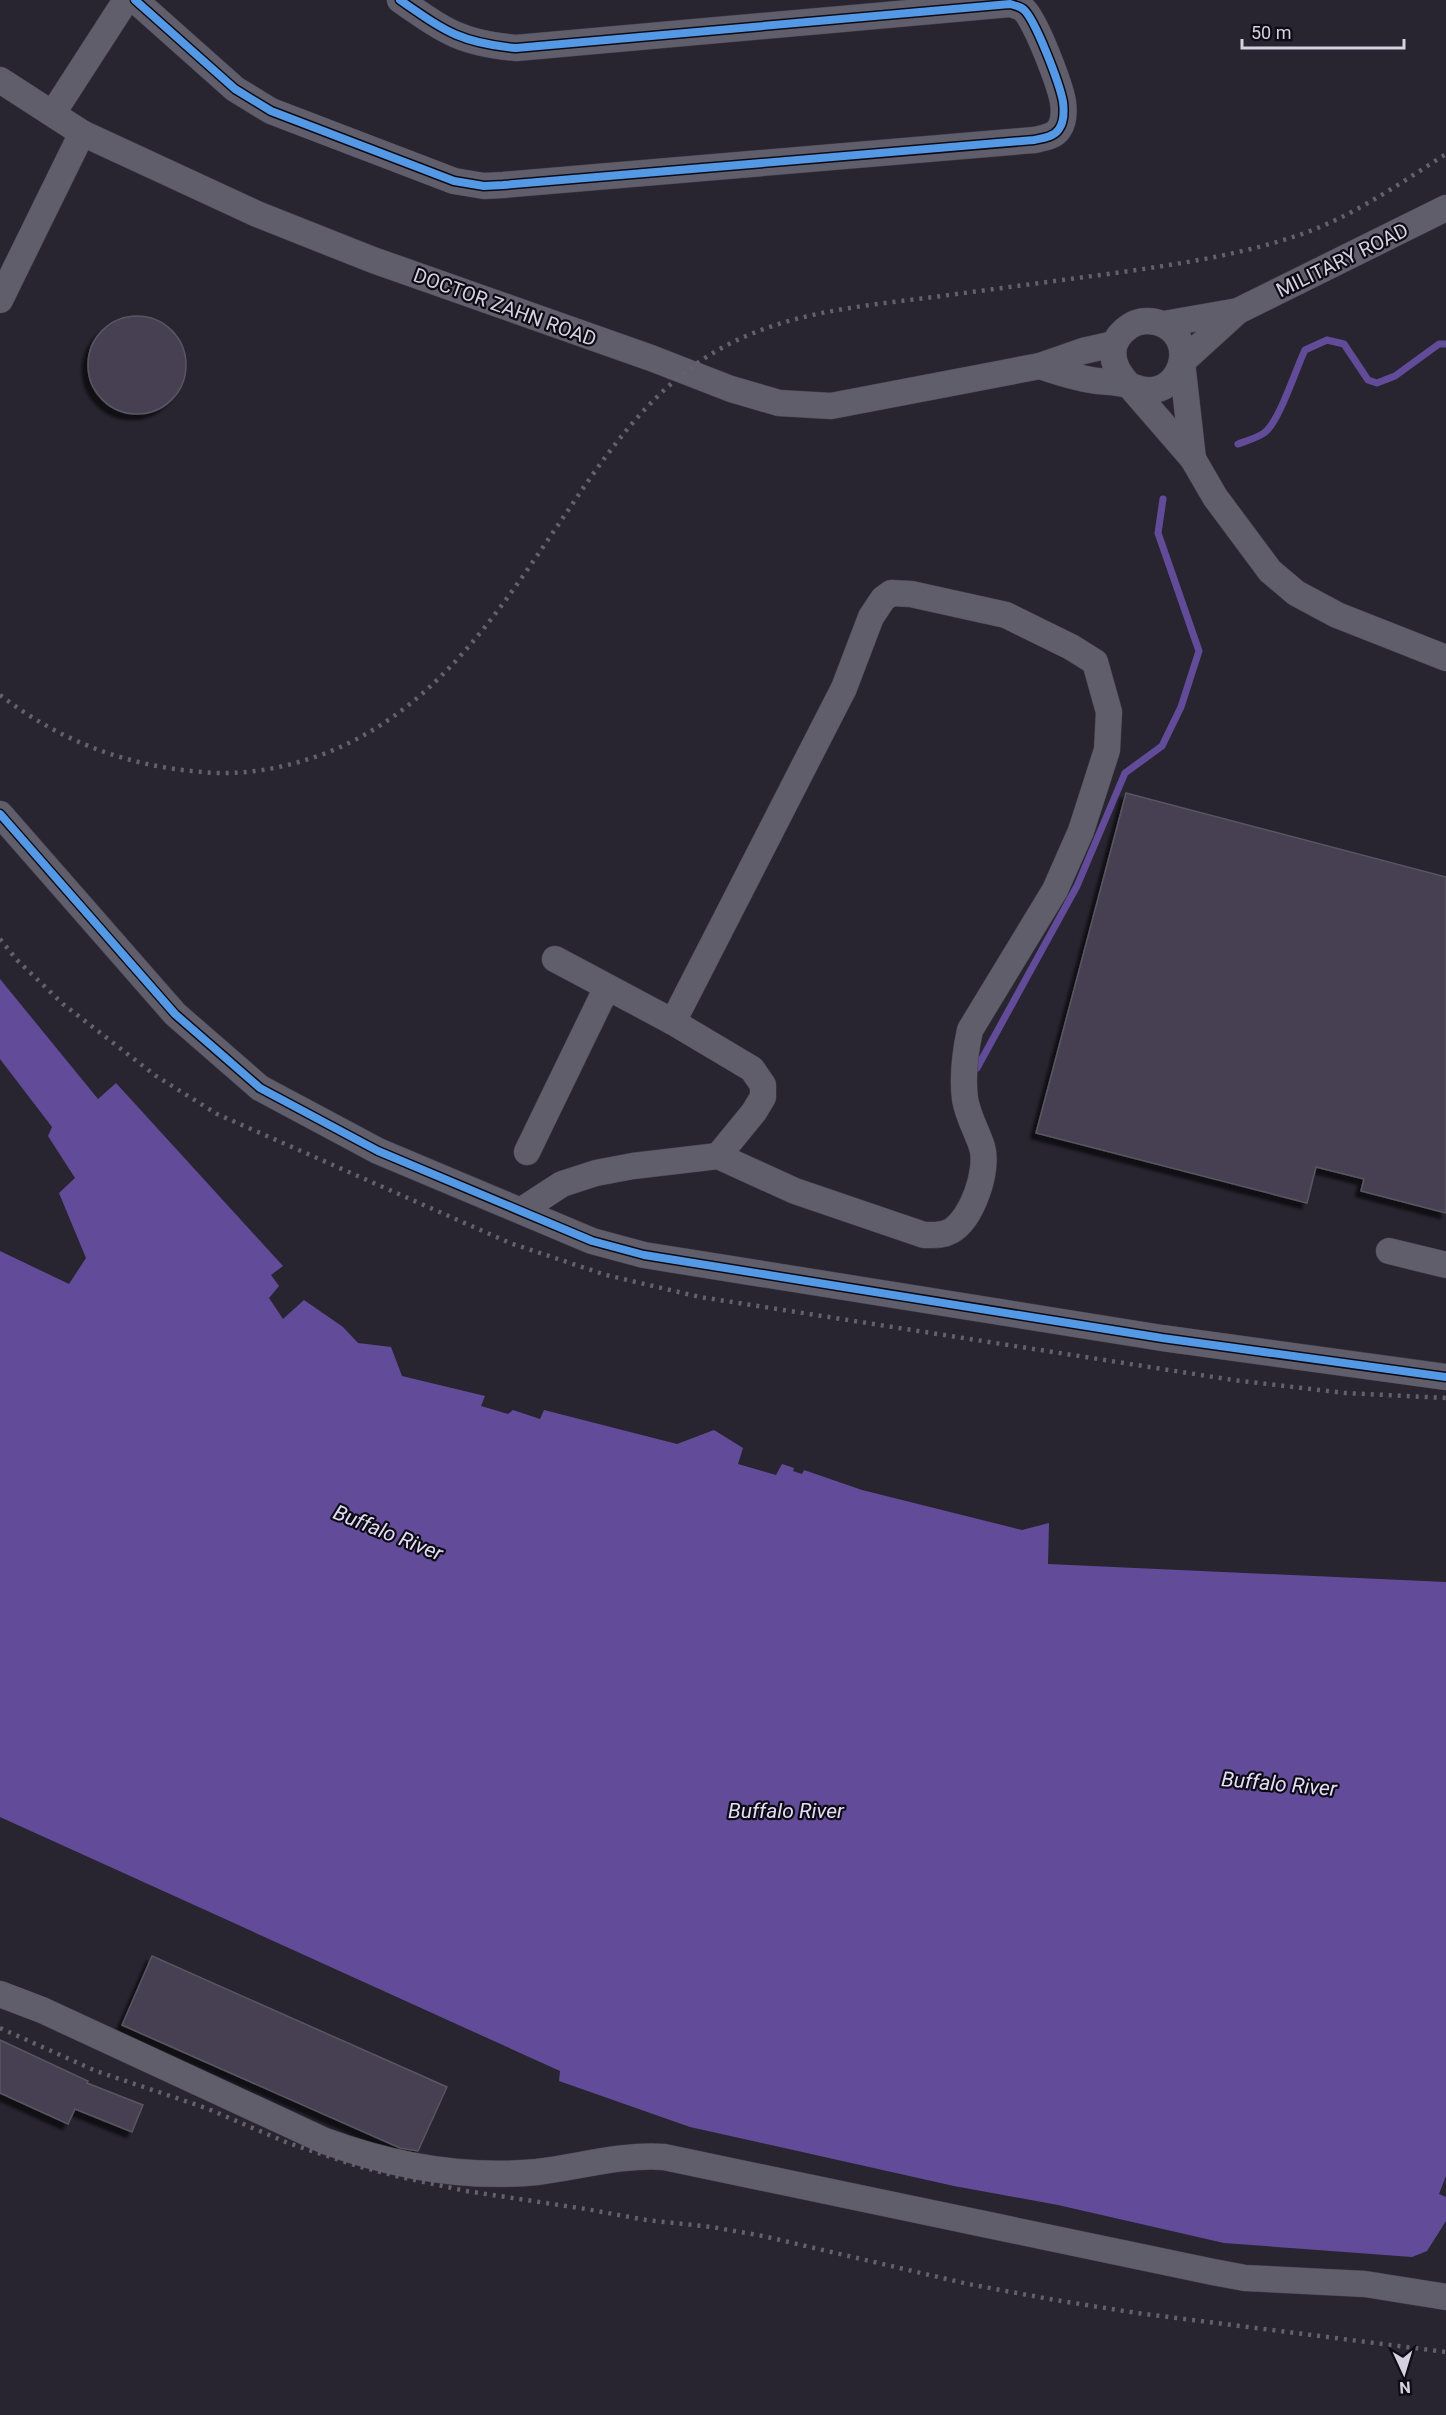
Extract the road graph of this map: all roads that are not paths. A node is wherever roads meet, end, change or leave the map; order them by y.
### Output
1 (126, 0) edge
2 (135, 0) edge
3 (400, 0) edge
4 (1011, 2) edge
5 (0, 80) edge
6 (53, 113) junction
7 (82, 133) junction
8 (1446, 208) edge
9 (0, 300) edge
10 (1238, 311) junction
11 (1164, 324) junction
12 (1114, 344) junction
13 (1182, 362) junction
14 (1040, 366) junction
15 (1128, 384) junction
16 (1193, 459) junction
17 (1446, 658) edge
18 (0, 814) edge
19 (555, 959) dead end
20 (607, 987) junction
21 (673, 1022) junction
22 (527, 1152) dead end
23 (718, 1156) junction
24 (522, 1210) junction
25 (1389, 1251) dead end
26 (1446, 1265) edge
27 (1446, 1377) edge
28 (0, 1994) edge
29 (1446, 2297) edge

1 - 6 street
2 - 4 street
3 - 4 street
5 - 6 street, DOCTOR ZAHN ROAD
6 - 7 street, DOCTOR ZAHN ROAD
7 - 9 street
7 - 14 street, DOCTOR ZAHN ROAD
8 - 10 street, MILITARY ROAD
10 - 11 street, MILITARY ROAD
10 - 13 street, MILITARY ROAD
11 - 12 street
11 - 13 street
12 - 14 street, DOCTOR ZAHN ROAD
12 - 15 street
13 - 15 street, DOCTOR ZAHN ROAD
13 - 16 street
14 - 15 street, DOCTOR ZAHN ROAD
15 - 16 street
16 - 17 street
18 - 24 street
19 - 20 street
20 - 21 street
20 - 22 street
21 - 23 street
21 - 23 street
23 - 24 street
24 - 27 street
25 - 26 street
28 - 29 street

